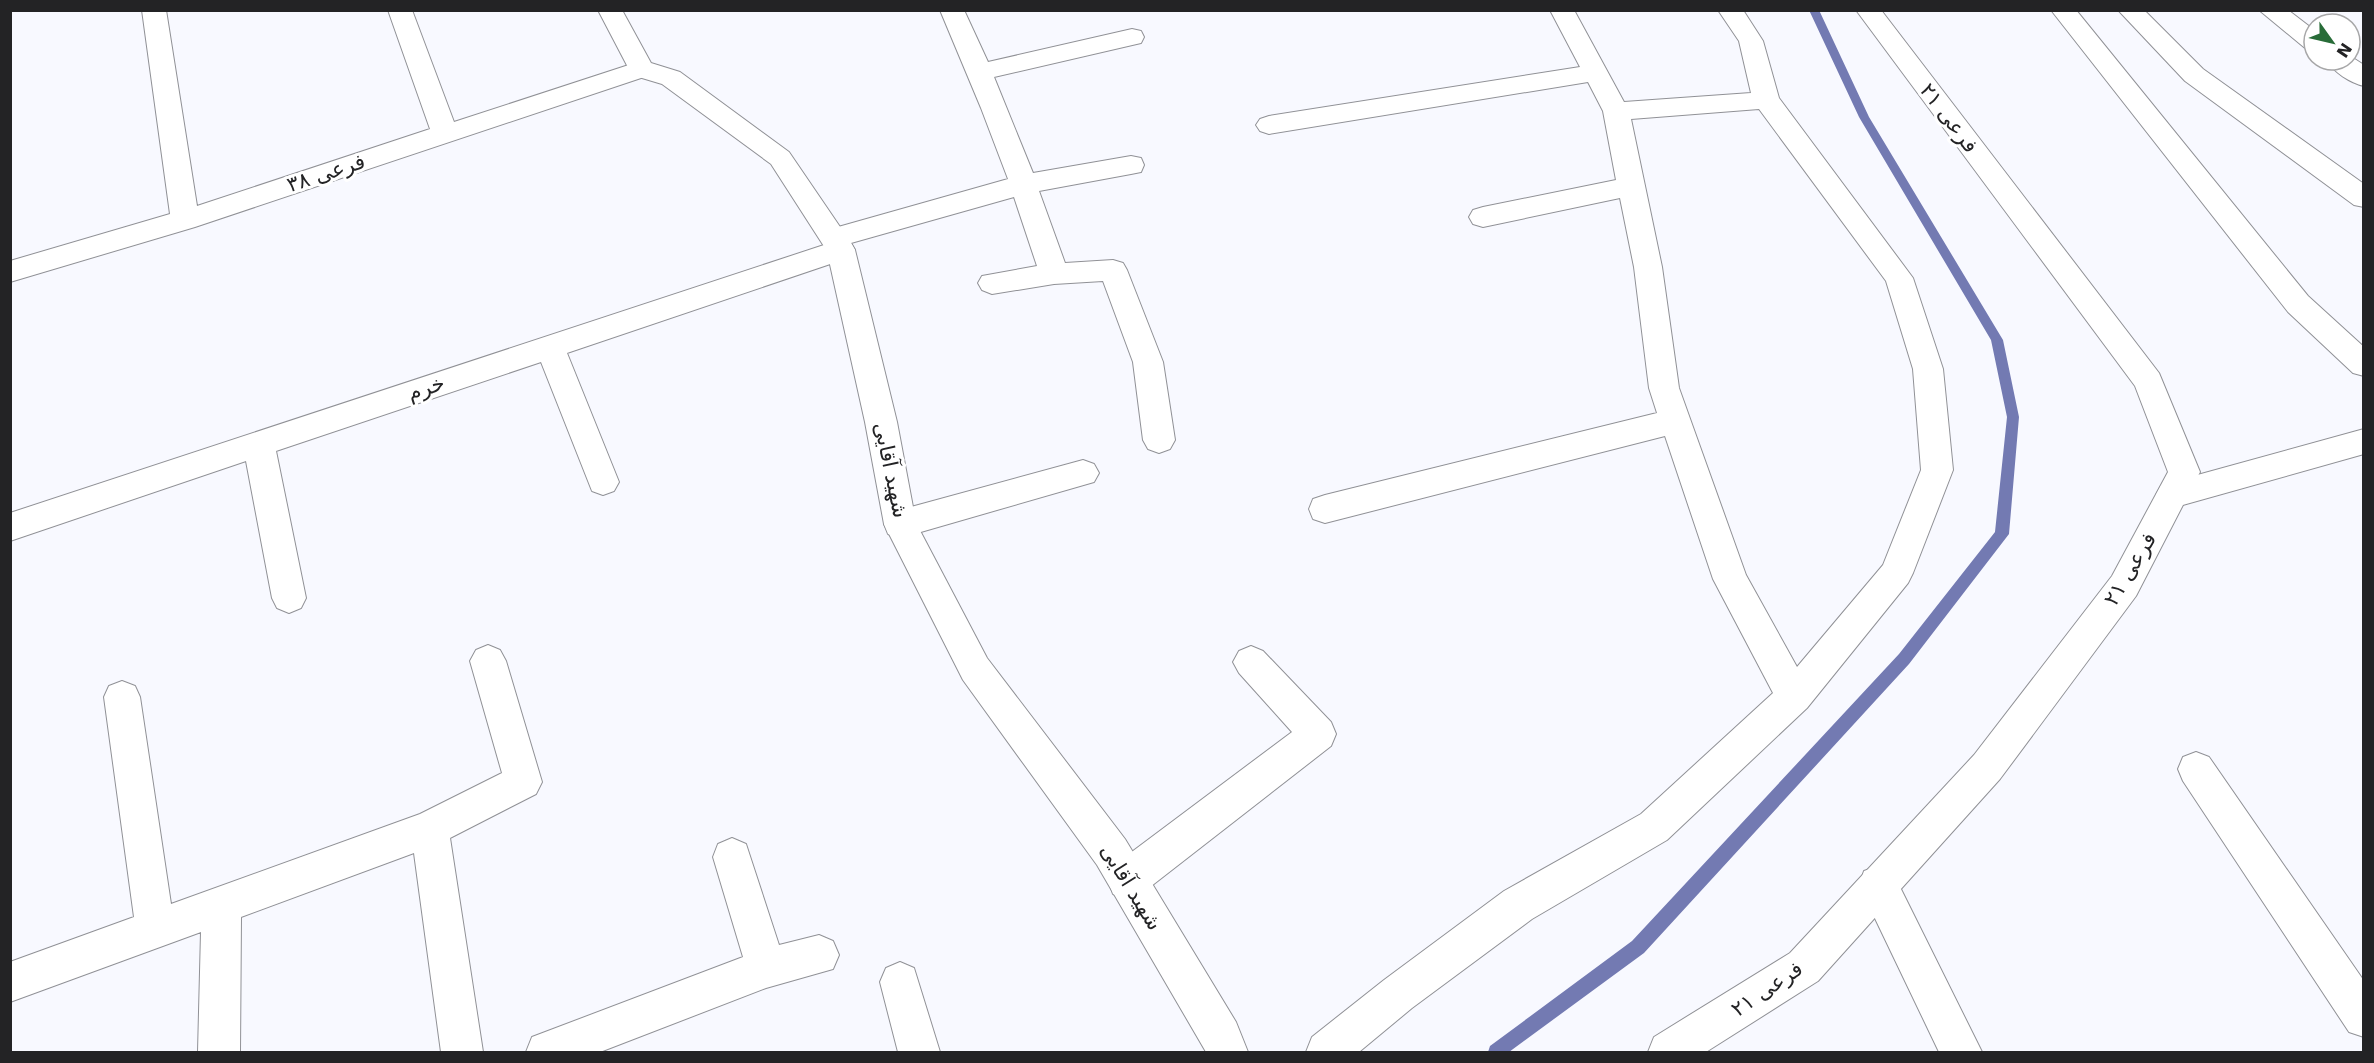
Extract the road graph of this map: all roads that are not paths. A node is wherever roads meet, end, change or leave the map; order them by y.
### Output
1 (154, 10) edge
2 (400, 10) edge
3 (610, 10) edge
4 (952, 10) edge
5 (1562, 10) edge
6 (1730, 10) edge
7 (1868, 10) edge
8 (2063, 10) edge
9 (2130, 10) edge
10 (2271, 10) edge
11 (2302, 33) edge
12 (1132, 37) dead end
13 (641, 69) junction
14 (981, 72) junction
15 (1595, 73) junction
16 (1766, 100) junction
17 (1616, 111) junction
18 (1269, 125) dead end
19 (445, 134) junction
20 (1131, 165) dead end
21 (1025, 184) junction
22 (1631, 186) junction
23 (2364, 198) edge
24 (1482, 217) dead end
25 (186, 220) junction
26 (838, 244) junction
27 (10, 272) edge
28 (1054, 274) junction
29 (992, 283) dead end
30 (550, 347) junction
31 (2364, 365) edge
32 (1675, 421) junction
33 (1159, 440) dead end
34 (2364, 441) edge
35 (258, 444) junction
36 (1083, 473) dead end
37 (603, 482) dead end
38 (2172, 495) junction
39 (1325, 509) dead end
40 (900, 524) junction
41 (10, 527) edge
42 (289, 598) dead end
43 (488, 661) dead end
44 (1251, 662) dead end
45 (122, 697) dead end
46 (1794, 697) junction
47 (2196, 769) dead end
48 (430, 829) junction
49 (732, 857) dead end
50 (1127, 880) junction
51 (1878, 885) junction
52 (221, 905) junction
53 (154, 929) junction
54 (819, 955) dead end
55 (766, 969) junction
56 (10, 982) edge
57 (900, 982) dead end
58 (2364, 1017) edge
59 (219, 1053) edge
60 (462, 1053) edge
61 (547, 1053) edge
62 (919, 1053) edge
63 (1227, 1053) edge
64 (1327, 1053) edge
65 (1669, 1053) edge
66 (1961, 1053) edge

1 - 25 street
2 - 19 street
3 - 13 street
4 - 14 street
5 - 15 street
6 - 16 street
7 - 38 street, فرعی ۲۱
8 - 31 street
9 - 23 street
10 - 11 street
12 - 14 street
13 - 19 street, فرعی ۳۸
13 - 26 street, شهید آقایی
14 - 21 street
15 - 17 street
15 - 18 street
16 - 17 street
16 - 46 street
17 - 22 street
19 - 25 street, فرعی ۳۸
20 - 21 street, خرم
21 - 26 street, خرم
21 - 28 street
22 - 24 street
22 - 32 street
25 - 27 street, فرعی ۳۸
26 - 30 street, خرم
26 - 40 street, شهید آقایی
28 - 29 street
28 - 33 street
30 - 35 street, خرم
30 - 37 street
32 - 39 street
32 - 46 street
34 - 38 street
35 - 41 street, خرم
35 - 42 street
36 - 40 street
38 - 51 street, فرعی ۲۱
40 - 50 street, شهید آقایی
43 - 48 street
44 - 50 street
45 - 53 street
46 - 64 street
47 - 58 street
48 - 52 street
48 - 60 street
49 - 55 street
50 - 63 street, شهید آقایی
51 - 65 street, فرعی ۲۱
51 - 66 street
52 - 53 street
52 - 59 street
53 - 56 street
54 - 55 street
55 - 61 street
57 - 62 street

